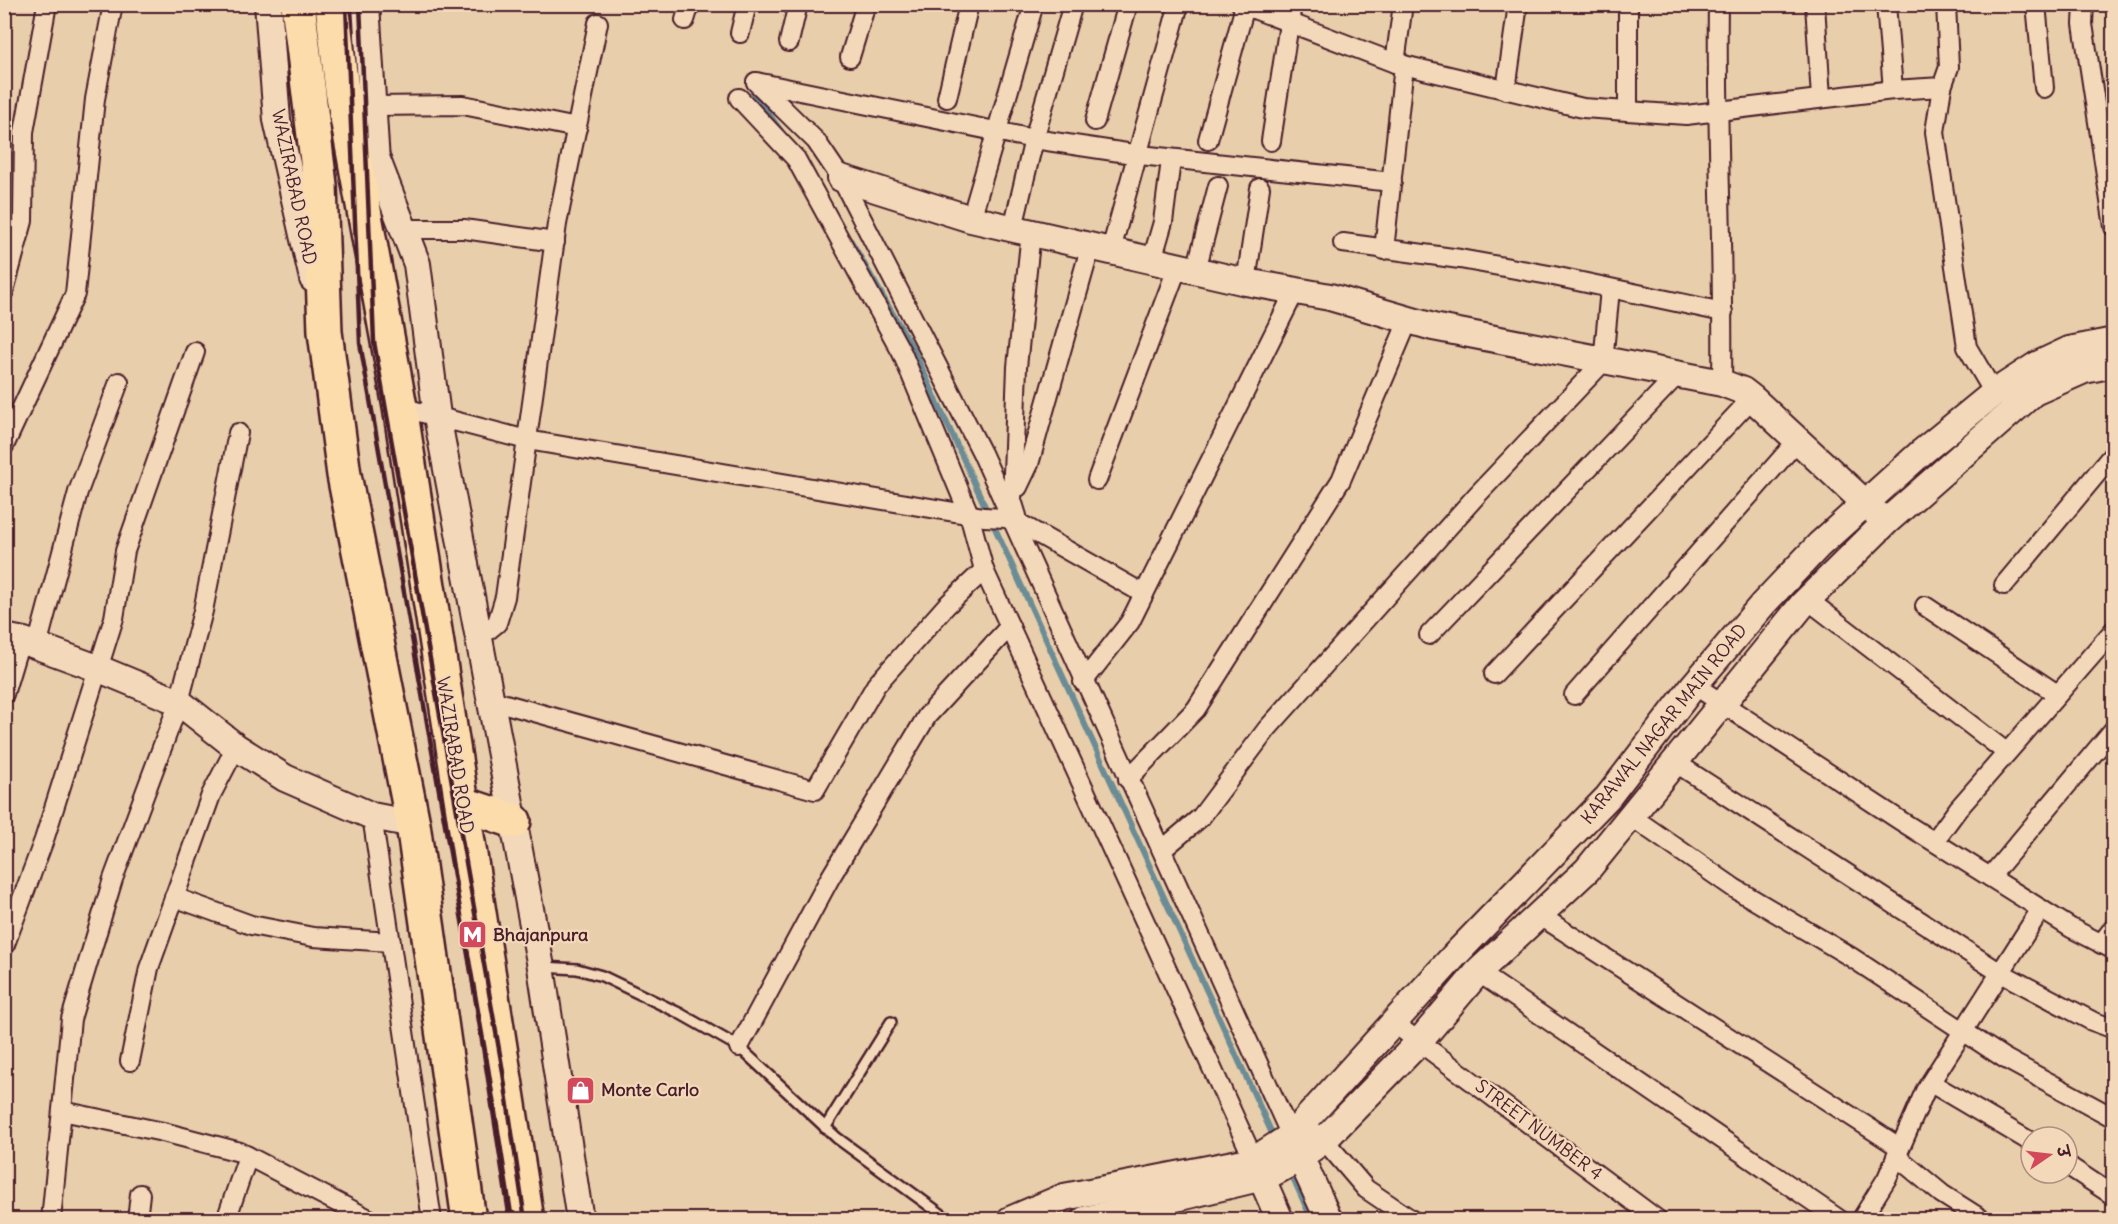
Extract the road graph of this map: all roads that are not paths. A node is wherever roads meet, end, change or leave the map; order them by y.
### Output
1 (47, 4) edge
2 (113, 4) edge
3 (268, 4) edge
4 (298, 4) edge
5 (332, 4) edge
6 (366, 4) edge
7 (747, 4) edge
8 (798, 4) edge
9 (866, 4) edge
10 (969, 4) edge
11 (1034, 4) edge
12 (1073, 4) edge
13 (1128, 4) edge
14 (1179, 4) edge
15 (1403, 4) edge
16 (1518, 4) edge
17 (1628, 4) edge
18 (1718, 4) edge
19 (1815, 4) edge
20 (1886, 4) edge
21 (1946, 4) edge
22 (2036, 4) edge
23 (2084, 4) edge
24 (1243, 5) edge
25 (1291, 14) edge
26 (598, 23) dead end
27 (740, 33) dead end
28 (789, 42) dead end
29 (850, 57) dead end
30 (1400, 64) junction
31 (1942, 87) junction
32 (2044, 88) dead end
33 (1506, 90) junction
34 (1893, 90) junction
35 (739, 98) dead end
36 (947, 98) dead end
37 (1821, 98) junction
38 (373, 106) junction
39 (1628, 111) junction
40 (1717, 111) junction
41 (1095, 121) dead end
42 (577, 128) junction
43 (996, 131) junction
44 (1034, 139) junction
45 (1208, 140) dead end
46 (1271, 141) dead end
47 (1140, 155) junction
48 (377, 160) junction
49 (1170, 168) dead end
50 (841, 178) junction
51 (1392, 182) junction
52 (1218, 186) dead end
53 (1260, 188) dead end
54 (971, 219) junction
55 (2114, 227) edge
56 (403, 229) junction
57 (1022, 230) junction
58 (555, 242) junction
59 (1343, 243) dead end
60 (1101, 248) junction
61 (1384, 250) junction
62 (1152, 260) junction
63 (1187, 268) junction
64 (1246, 282) junction
65 (1296, 289) junction
66 (1610, 289) junction
67 (4, 291) edge
68 (380, 292) junction
69 (1723, 312) junction
70 (1408, 321) junction
71 (326, 332) junction
72 (2114, 341) edge
73 (195, 352) dead end
74 (1603, 362) junction
75 (2114, 364) edge
76 (1678, 374) junction
77 (119, 382) dead end
78 (1722, 383) junction
79 (1994, 393) junction
80 (1752, 398) junction
81 (400, 406) junction
82 (2010, 415) junction
83 (437, 416) junction
84 (238, 433) dead end
85 (527, 440) junction
86 (1797, 441) junction
87 (4, 446) edge
88 (2110, 463) edge
89 (1097, 480) dead end
90 (1014, 495) junction
91 (1865, 502) junction
92 (977, 515) junction
93 (1012, 520) junction
94 (1886, 522) junction
95 (984, 570) junction
96 (2004, 585) dead end
97 (1144, 594) junction
98 (1808, 600) junction
99 (1925, 606) dead end
100 (1010, 626) junction
101 (2114, 630) edge
102 (1428, 635) dead end
103 (480, 637) junction
104 (22, 642) edge
105 (98, 668) junction
106 (1494, 674) dead end
107 (1083, 681) junction
108 (1694, 685) junction
109 (4, 694) edge
110 (2057, 694) junction
111 (1574, 695) dead end
112 (491, 700) junction
113 (179, 702) junction
114 (1723, 705) junction
115 (2114, 729) edge
116 (236, 747) junction
117 (2006, 752) junction
118 (1676, 763) junction
119 (1128, 779) junction
120 (463, 804) junction
121 (372, 816) junction
122 (1632, 817) junction
123 (514, 821) junction
124 (413, 824) junction
125 (1935, 840) junction
126 (1162, 850) junction
127 (1990, 877) junction
128 (174, 897) junction
129 (2041, 909) junction
130 (1539, 915) junction
131 (2114, 927) edge
132 (391, 942) junction
133 (4, 947) edge
134 (2107, 947) edge
135 (541, 967) junction
136 (1478, 972) junction
137 (1999, 972) junction
138 (891, 1022) dead end
139 (1395, 1024) junction
140 (1963, 1029) junction
141 (2114, 1029) edge
142 (1419, 1042) junction
143 (738, 1047) junction
144 (130, 1061) dead end
145 (1931, 1083) junction
146 (62, 1111) junction
147 (2114, 1118) edge
148 (825, 1128) junction
149 (2019, 1135) edge
150 (1324, 1140) junction
151 (1294, 1144) junction
152 (1898, 1151) junction
153 (248, 1156) junction
154 (1260, 1168) junction
155 (2079, 1173) edge
156 (140, 1194) dead end
157 (2114, 1196) edge
158 (51, 1220) edge
159 (137, 1220) edge
160 (226, 1220) edge
161 (371, 1220) edge
162 (432, 1220) edge
163 (469, 1220) edge
164 (527, 1220) edge
165 (580, 1220) edge
166 (950, 1220) edge
167 (1010, 1220) edge
168 (1085, 1220) edge
169 (1280, 1220) edge
170 (1329, 1220) edge
171 (1412, 1220) edge
172 (1658, 1220) edge
173 (1840, 1220) edge
174 (1861, 1220) edge
175 (1983, 1220) edge

1 - 67 street
2 - 87 street
3 - 71 street, WAZIRABAD ROAD
4 - 71 highway, WAZIRABAD ROAD
5 - 68 highway, WAZIRABAD ROAD
6 - 38 street, WAZIRABAD ROAD
7 - 27 street
8 - 28 street
9 - 29 street
10 - 36 street
11 - 43 street
12 - 44 street
13 - 41 street
14 - 47 street
15 - 30 street
16 - 33 street
17 - 39 street
18 - 40 street
19 - 37 street
20 - 34 street
21 - 31 street
22 - 32 street
23 - 55 street
24 - 25 street
24 - 45 street
25 - 30 street
25 - 46 street
26 - 42 street
30 - 33 street
30 - 51 street
31 - 34 street
31 - 79 street
33 - 39 street
34 - 37 street
35 - 92 street
37 - 40 street
38 - 42 street
38 - 48 street, WAZIRABAD ROAD
39 - 40 street
40 - 69 street
42 - 58 street
43 - 44 street
43 - 50 street
43 - 54 street
44 - 47 street
44 - 57 street
47 - 51 street
47 - 60 street
48 - 56 street
48 - 68 street, WAZIRABAD ROAD
49 - 62 street
50 - 54 street
50 - 93 street
51 - 61 street
52 - 63 street
53 - 64 street
54 - 57 street
56 - 58 street
56 - 83 street
57 - 60 street
57 - 90 street
58 - 85 street
59 - 61 street
60 - 62 street
60 - 90 street
61 - 66 street
62 - 63 street
63 - 64 street
63 - 89 street
64 - 65 street
65 - 70 street
65 - 97 street
66 - 69 street
66 - 74 street
68 - 81 highway, WAZIRABAD ROAD
69 - 78 street
70 - 74 street
70 - 119 street
71 - 124 highway, WAZIRABAD ROAD
72 - 79 street, KARAWAL NAGAR MAIN ROAD
73 - 105 street
74 - 76 street
74 - 126 street
75 - 82 street, KARAWAL NAGAR MAIN ROAD
76 - 78 street
76 - 102 street
77 - 104 street
78 - 80 street
79 - 82 street
79 - 91 street, KARAWAL NAGAR MAIN ROAD
80 - 86 street
80 - 106 street
81 - 83 street
81 - 120 highway, WAZIRABAD ROAD
82 - 94 street, KARAWAL NAGAR MAIN ROAD
83 - 85 street
83 - 103 street
84 - 113 street
85 - 92 street
85 - 103 street
86 - 91 street
86 - 111 street
88 - 96 street
90 - 93 street
91 - 94 street
91 - 108 street, KARAWAL NAGAR MAIN ROAD
92 - 93 street
92 - 95 street
93 - 97 street
93 - 107 street
94 - 98 street, KARAWAL NAGAR MAIN ROAD
95 - 100 street
95 - 112 street
97 - 107 street
98 - 114 street, KARAWAL NAGAR MAIN ROAD
98 - 117 street
99 - 110 street
100 - 143 street
100 - 154 street
101 - 110 street
103 - 112 street
104 - 105 street
104 - 109 street
105 - 113 street
105 - 133 street
107 - 119 street
108 - 114 street
108 - 139 street, KARAWAL NAGAR MAIN ROAD
110 - 117 street
112 - 123 street
113 - 116 street
113 - 146 street
114 - 118 street, KARAWAL NAGAR MAIN ROAD
114 - 125 street
115 - 127 street
116 - 121 street
116 - 128 street
117 - 125 street
118 - 122 street, KARAWAL NAGAR MAIN ROAD
118 - 137 street
119 - 126 street
120 - 123 highway
120 - 164 highway, WAZIRABAD ROAD
121 - 124 street
121 - 132 street
122 - 130 street, KARAWAL NAGAR MAIN ROAD
122 - 140 street
123 - 135 street
124 - 163 highway, WAZIRABAD ROAD
125 - 127 street
126 - 151 street
127 - 129 street
128 - 132 street
128 - 144 street
129 - 134 street
129 - 137 street
130 - 136 street, KARAWAL NAGAR MAIN ROAD
130 - 152 street
131 - 134 street
132 - 162 street
135 - 143 lane
135 - 165 street
136 - 142 street, KARAWAL NAGAR MAIN ROAD
136 - 173 street
137 - 140 street
137 - 141 street
138 - 148 lane
139 - 142 street, STREET NUMBER 4
139 - 151 street, KARAWAL NAGAR MAIN ROAD
140 - 145 street
140 - 147 street
142 - 150 street, KARAWAL NAGAR MAIN ROAD
142 - 172 street, STREET NUMBER 4
143 - 148 lane
145 - 149 street
145 - 152 street
146 - 153 street
146 - 158 street
148 - 166 lane
150 - 151 street, KARAWAL NAGAR MAIN ROAD
150 - 171 street
151 - 154 street, KARAWAL NAGAR MAIN ROAD
151 - 170 street
152 - 174 street
152 - 175 street
153 - 160 street
153 - 161 street
154 - 167 street
154 - 168 street
154 - 169 street
155 - 157 street
156 - 159 street

